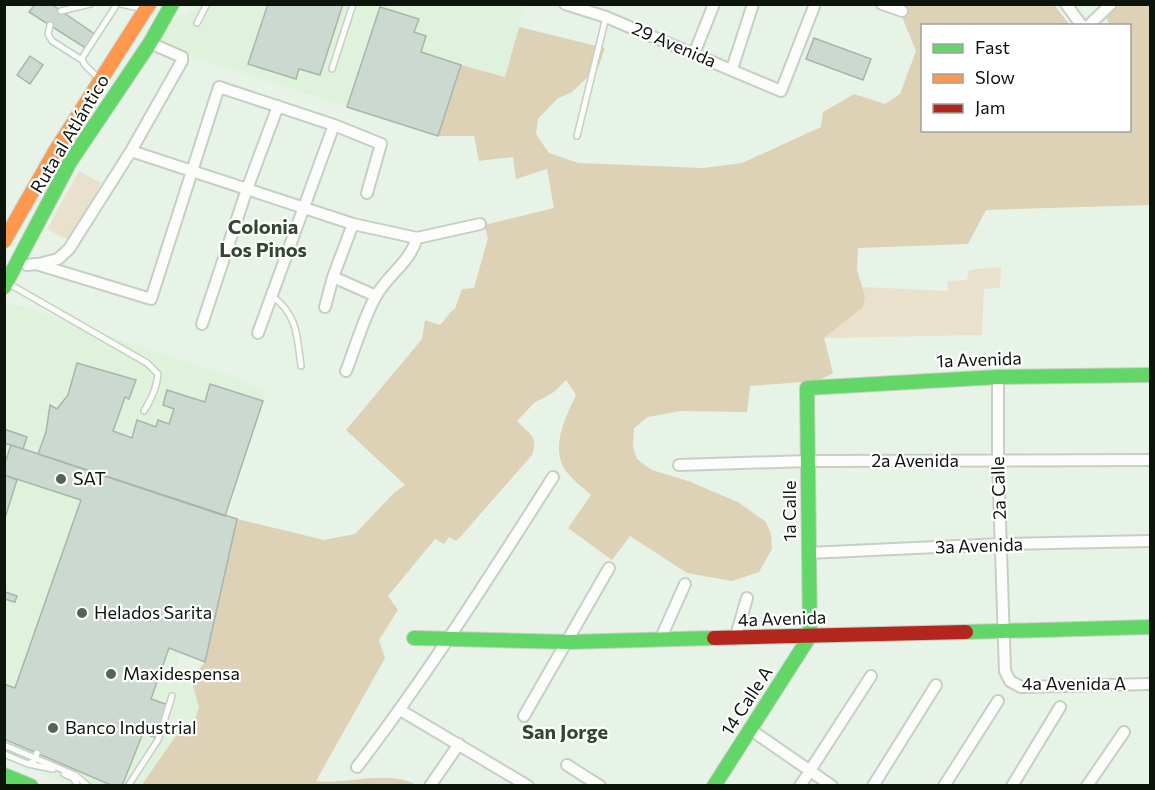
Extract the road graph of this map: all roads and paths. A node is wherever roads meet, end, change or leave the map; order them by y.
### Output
1 (90, 4) edge
2 (172, 4) edge
3 (207, 4) edge
4 (353, 4) edge
5 (565, 4) edge
6 (714, 4) edge
7 (753, 4) edge
8 (815, 4) edge
9 (882, 4) edge
10 (1066, 4) edge
11 (1111, 4) edge
12 (117, 5) edge
13 (148, 6) edge
14 (61, 11) dead end
15 (902, 11) dead end
16 (606, 17) junction
17 (197, 22) dead end
18 (1081, 24) edge
19 (1090, 24) edge
20 (50, 25) dead end
21 (150, 43) junction
22 (694, 54) junction
23 (82, 60) junction
24 (332, 69) dead end
25 (732, 69) junction
26 (99, 80) junction
27 (278, 106) junction
28 (334, 125) junction
29 (577, 136) dead end
30 (131, 151) junction
31 (193, 173) junction
32 (248, 189) junction
33 (367, 192) dead end
34 (303, 206) junction
35 (353, 224) junction
36 (480, 224) dead end
37 (417, 238) junction
38 (4, 241) edge
39 (333, 277) junction
40 (5, 285) edge
41 (272, 296) junction
42 (376, 296) junction
43 (325, 307) dead end
44 (202, 324) dead end
45 (258, 333) dead end
46 (301, 366) dead end
47 (346, 371) dead end
48 (1150, 375) edge
49 (998, 377) junction
50 (809, 387) joint
51 (144, 411) dead end
52 (1150, 459) edge
53 (808, 460) junction
54 (998, 461) junction
55 (679, 465) dead end
56 (553, 477) dead end
57 (1150, 541) edge
58 (1001, 544) junction
59 (808, 553) junction
60 (609, 568) dead end
61 (685, 584) dead end
62 (747, 598) dead end
63 (1150, 627) edge
64 (1004, 630) junction
65 (810, 636) junction
66 (414, 638) dead end
67 (450, 638) junction
68 (735, 639) junction
69 (660, 640) junction
70 (568, 642) junction
71 (1005, 671) joint
72 (871, 676) dead end
73 (1150, 684) edge
74 (936, 685) dead end
75 (172, 696) dead end
76 (998, 701) dead end
77 (1060, 707) dead end
78 (400, 710) junction
79 (524, 716) dead end
80 (751, 730) junction
81 (1124, 732) dead end
82 (459, 744) junction
83 (4, 745) edge
84 (4, 754) edge
85 (36, 756) junction
86 (28, 764) junction
87 (567, 765) dead end
88 (357, 767) dead end
89 (810, 770) junction
90 (4, 775) edge
91 (522, 784) edge
92 (31, 786) edge
93 (78, 786) edge
94 (88, 786) edge
95 (128, 786) edge
96 (430, 786) edge
97 (600, 786) edge
98 (714, 786) edge
99 (800, 786) edge
100 (832, 786) edge
101 (873, 786) edge
102 (944, 786) edge
103 (1012, 786) edge
104 (1087, 786) edge

1 - 14 lane
2 - 21 main road, Ruta al Atlántico
3 - 17 lane
4 - 24 lane
5 - 16 street, 29 Avenida
6 - 22 street
7 - 25 street
8 - 25 street, 29 Avenida
9 - 15 street
10 - 18 street
11 - 19 street
12 - 13 lane
12 - 23 lane
13 - 26 main road, Ruta al Atlántico
16 - 22 street, 29 Avenida
16 - 29 lane
20 - 23 lane
21 - 30 street
21 - 40 main road, Ruta al Atlántico
22 - 25 street, 29 Avenida
23 - 26 lane
26 - 38 main road, Ruta al Atlántico
27 - 28 street
27 - 31 street
27 - 32 street
28 - 33 street
28 - 34 street
30 - 31 street
30 - 31 street
31 - 32 street
32 - 34 street
32 - 44 street
34 - 35 street
34 - 41 street
35 - 37 street
35 - 39 street
36 - 37 street
37 - 42 street
39 - 42 street
39 - 43 street
40 - 51 lane
41 - 45 street
41 - 46 lane
42 - 47 street
48 - 49 main road, 1a Avenida
49 - 50 main road, 1a Avenida
49 - 54 street, 2a Calle
50 - 53 main road, 1a Calle
52 - 54 street, 2a Avenida
53 - 54 street, 2a Avenida
53 - 55 street, 2a Avenida
53 - 59 main road, 1a Calle
54 - 58 street, 2a Calle
56 - 67 street
57 - 58 street, 3a Avenida
58 - 59 street, 3a Avenida
58 - 64 street, 2a Calle
59 - 65 main road, 1a Calle
60 - 70 street
61 - 69 street
62 - 68 street
63 - 64 main road, 4a Avenida
64 - 65 main road, 4a Avenida
64 - 71 street, 2a Calle
65 - 68 main road, 4a Avenida
65 - 80 main road, 14 Calle A
66 - 67 main road, 4a Avenida
67 - 70 main road, 4a Avenida
67 - 78 street
68 - 69 main road, 4a Avenida
69 - 70 main road, 4a Avenida
70 - 79 street
71 - 73 street, 4a Avenida A
72 - 89 street
74 - 101 street
75 - 95 lane
76 - 102 street
77 - 103 street
78 - 82 street
78 - 88 street
80 - 89 street
80 - 98 main road, 14 Calle A
81 - 104 street
82 - 91 street
82 - 96 street
83 - 85 lane
84 - 86 lane
85 - 86 lane
85 - 94 lane
86 - 93 lane
87 - 97 street
89 - 99 street
89 - 100 street
90 - 92 main road

